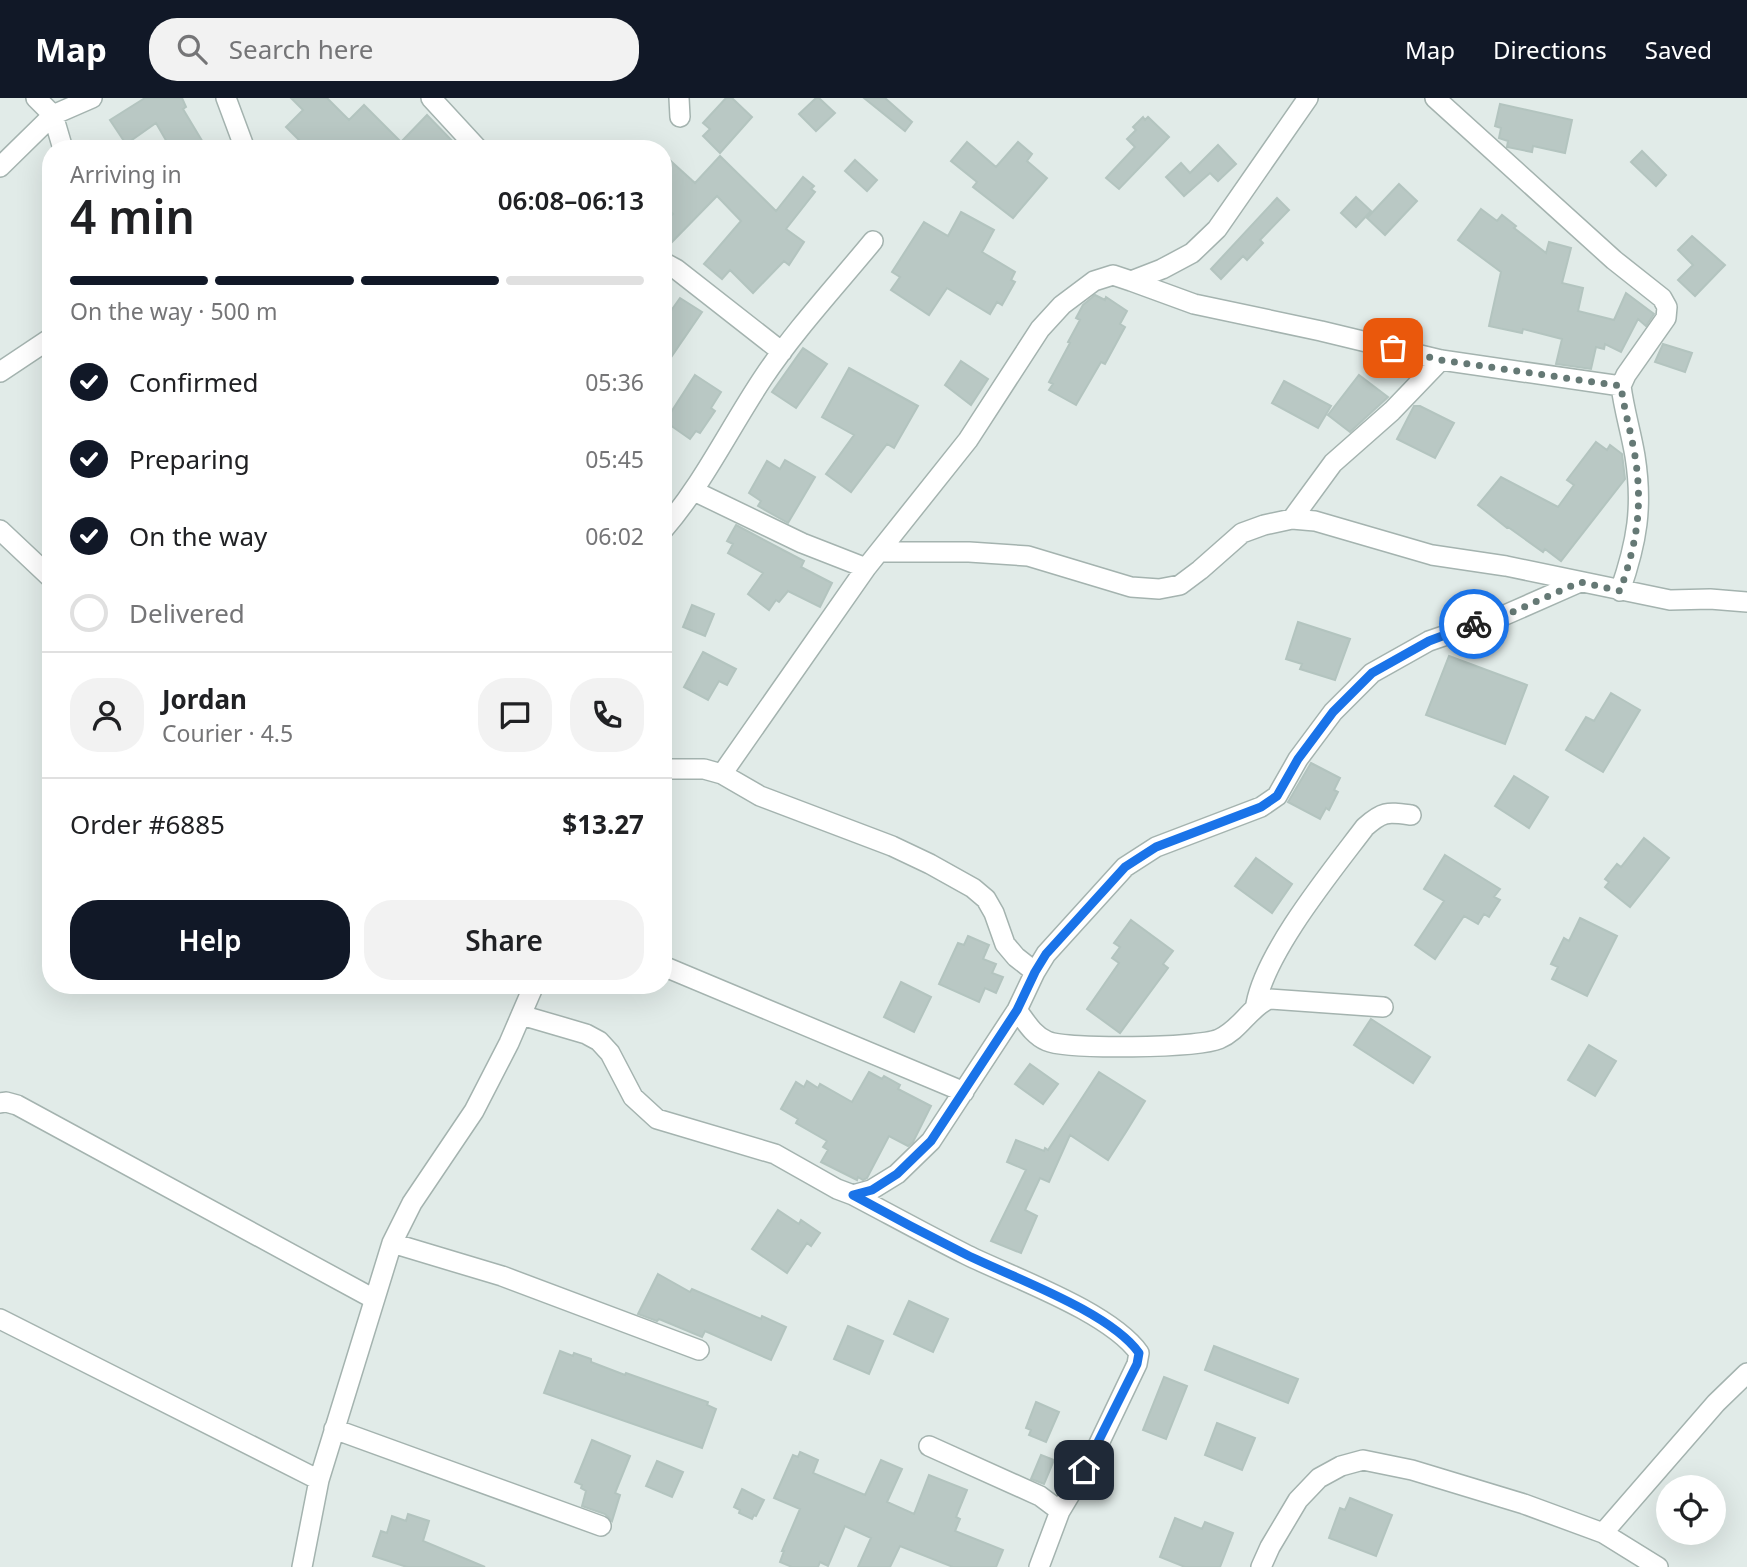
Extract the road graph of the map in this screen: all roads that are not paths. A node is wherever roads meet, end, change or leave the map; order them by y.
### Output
1 (36, 98) edge
2 (92, 98) edge
3 (226, 98) edge
4 (431, 98) edge
5 (1308, 98) edge
6 (1435, 98) edge
7 (52, 115) junction
8 (60, 140) edge
9 (242, 140) edge
10 (470, 140) edge
11 (0, 167) edge
12 (873, 241) dead end
13 (672, 267) edge
14 (1131, 281) junction
15 (42, 344) edge
16 (782, 352) junction
17 (1441, 360) junction
18 (0, 372) edge
19 (1621, 386) junction
20 (694, 491) junction
21 (672, 519) edge
22 (1292, 519) junction
23 (0, 530) edge
24 (879, 552) junction
25 (866, 568) junction
26 (42, 570) edge
27 (1580, 582) junction
28 (1620, 591) junction
29 (1747, 602) edge
30 (672, 769) edge
31 (722, 774) junction
32 (1411, 815) dead end
33 (672, 970) edge
34 (1035, 972) junction
35 (530, 994) edge
36 (1256, 1004) junction
37 (1382, 1007) dead end
38 (1017, 1010) junction
39 (521, 1015) junction
40 (964, 1092) junction
41 (0, 1103) edge
42 (853, 1195) junction
43 (392, 1243) junction
44 (374, 1299) junction
45 (0, 1319) edge
46 (699, 1350) dead end
47 (1747, 1373) edge
48 (334, 1429) junction
49 (929, 1446) dead end
50 (319, 1480) junction
51 (1060, 1511) junction
52 (601, 1526) dead end
53 (1603, 1533) junction
54 (302, 1567) edge
55 (1039, 1567) edge
56 (1261, 1567) edge
57 (1658, 1567) edge

1 - 7 street
2 - 7 street
3 - 9 street
4 - 10 street
5 - 14 street
6 - 19 street
7 - 8 street
7 - 11 street
12 - 16 street
13 - 16 street
14 - 17 street
14 - 24 street
15 - 18 street
16 - 20 street
17 - 19 street
17 - 22 street
19 - 28 street
20 - 21 street
20 - 25 street
22 - 24 street
22 - 27 street
23 - 26 street
24 - 25 street
25 - 31 street
27 - 28 street
27 - 34 street
28 - 29 street
30 - 31 street
31 - 34 street
32 - 36 street
33 - 40 street
34 - 38 street
35 - 39 street
36 - 37 street
36 - 38 street
38 - 40 street
39 - 42 street
39 - 43 street
40 - 42 street
41 - 44 street
42 - 51 street
43 - 44 street
43 - 46 street
44 - 48 street
45 - 50 street
47 - 53 street
48 - 50 street
48 - 52 street
49 - 51 street
50 - 54 street
51 - 55 street
53 - 56 street
53 - 57 street

